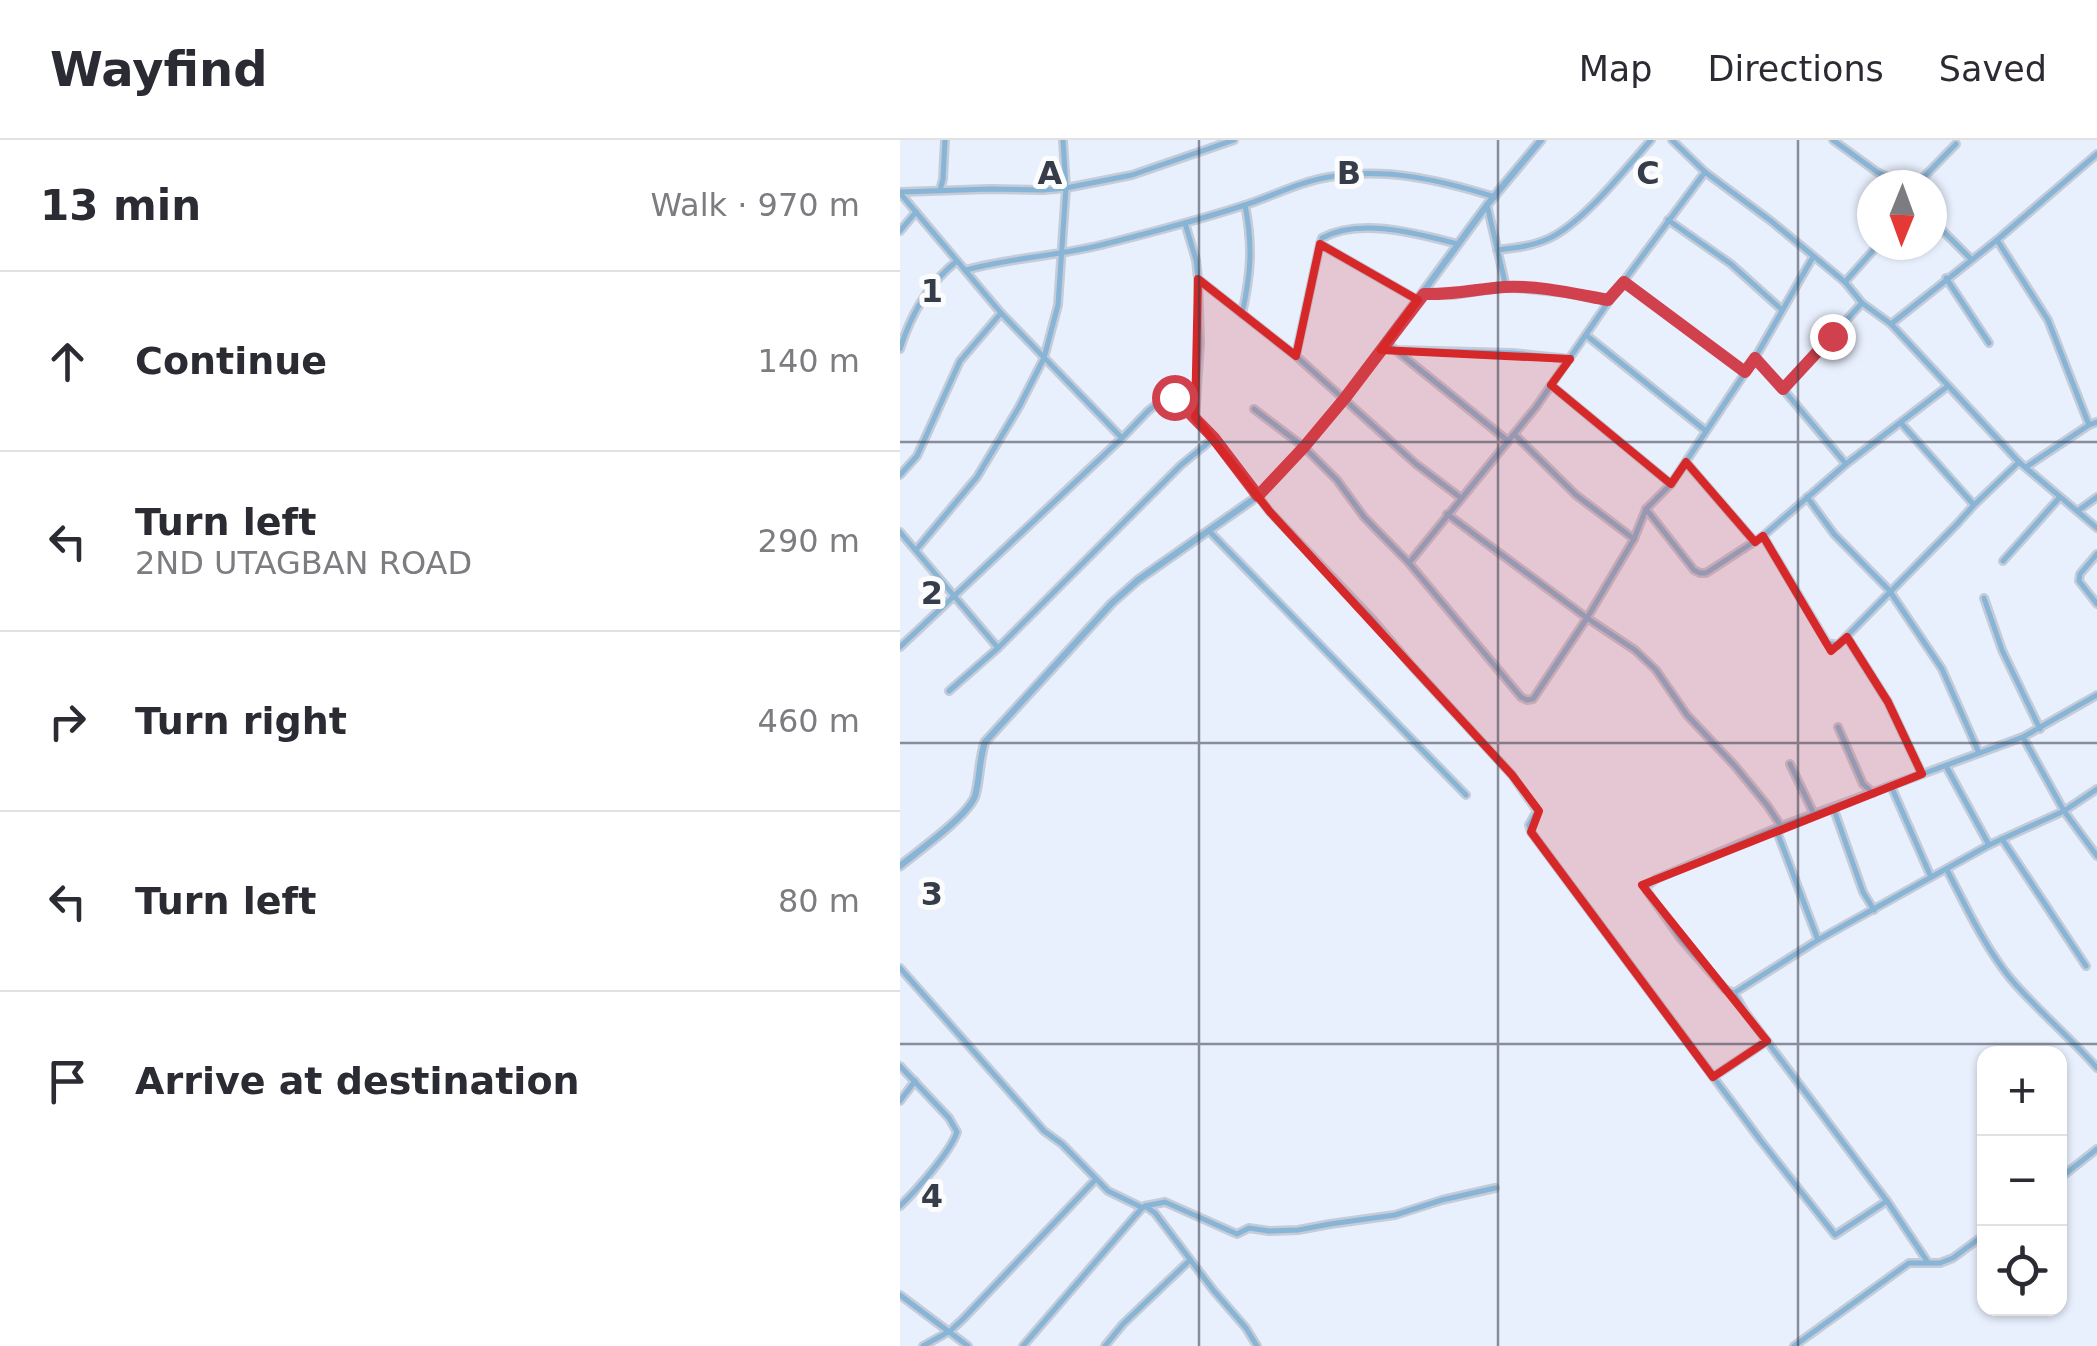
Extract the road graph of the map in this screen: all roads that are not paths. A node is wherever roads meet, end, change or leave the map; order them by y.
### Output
1 (945, 140) edge
2 (1063, 140) edge
3 (1651, 140) edge
4 (1672, 140) edge
5 (1833, 140) edge
6 (1230, 141) edge
7 (1538, 141) edge
8 (1956, 144) dead end
9 (2097, 154) edge
10 (1874, 170) edge
11 (1931, 170) edge
12 (1706, 172) junction
13 (1066, 188) junction
14 (940, 190) junction
15 (900, 193) edge
16 (1494, 196) junction
17 (1245, 205) junction
18 (1487, 205) junction
19 (916, 212) junction
20 (1668, 220) junction
21 (1185, 223) junction
22 (900, 230) edge
23 (1947, 235) edge
24 (1997, 240) junction
25 (1320, 244) junction
26 (1458, 244) junction
27 (1497, 250) junction
28 (1061, 252) junction
29 (1813, 257) junction
30 (1972, 259) junction
31 (958, 260) junction
32 (1864, 260) edge
33 (966, 270) junction
34 (1946, 278) junction
35 (1198, 279) junction
36 (1624, 282) junction
37 (1844, 282) junction
38 (1506, 287) junction
39 (1421, 297) junction
40 (1608, 300) junction
41 (1862, 304) junction
42 (1781, 309) junction
43 (1002, 313) junction
44 (1242, 314) junction
45 (1891, 324) junction
46 (1586, 335) junction
47 (1386, 343) junction
48 (1990, 343) dead end
49 (900, 349) edge
50 (1395, 350) junction
51 (1296, 356) junction
52 (1044, 358) junction
53 (1755, 358) junction
54 (1570, 359) junction
55 (1745, 372) junction
56 (1551, 386) junction
57 (1948, 386) junction
58 (1783, 389) junction
59 (1345, 398) junction
60 (1254, 408) dead end
61 (1195, 417) junction
62 (1901, 422) junction
63 (2097, 422) edge
64 (2089, 425) junction
65 (1706, 431) junction
66 (1514, 434) junction
67 (1122, 438) junction
68 (1214, 438) junction
69 (1508, 440) junction
70 (1304, 447) junction
71 (1686, 462) junction
72 (2019, 462) junction
73 (1846, 464) junction
74 (2026, 467) junction
75 (900, 475) edge
76 (1671, 484) junction
77 (1258, 496) junction
78 (1807, 497) junction
79 (2060, 497) junction
80 (2097, 497) edge
81 (1460, 498) junction
82 (1974, 505) junction
83 (1646, 509) junction
84 (2078, 510) junction
85 (1448, 514) junction
86 (2097, 528) edge
87 (1210, 531) junction
88 (900, 532) edge
89 (1763, 536) junction
90 (1634, 539) junction
91 (1755, 542) junction
92 (916, 550) junction
93 (2097, 554) edge
94 (2003, 561) dead end
95 (1409, 562) junction
96 (1890, 590) junction
97 (954, 594) junction
98 (1984, 598) dead end
99 (2097, 604) edge
100 (1586, 618) junction
101 (1847, 636) junction
102 (900, 647) edge
103 (998, 648) junction
104 (949, 691) dead end
105 (2097, 695) edge
106 (1838, 727) dead end
107 (2040, 729) junction
108 (2024, 737) junction
109 (1979, 753) junction
110 (1790, 764) dead end
111 (1946, 766) junction
112 (1922, 774) junction
113 (1891, 786) junction
114 (2097, 788) edge
115 (1873, 793) junction
116 (1466, 795) dead end
117 (1832, 808) junction
118 (2064, 811) junction
119 (1814, 814) junction
120 (1778, 828) junction
121 (2002, 838) junction
122 (1989, 845) junction
123 (2097, 856) edge
124 (900, 866) edge
125 (1946, 870) junction
126 (1931, 877) junction
127 (1874, 910) junction
128 (1818, 940) junction
129 (2086, 966) dead end
130 (900, 968) edge
131 (1734, 993) junction
132 (1767, 1041) junction
133 (900, 1066) edge
134 (2097, 1068) edge
135 (1713, 1077) junction
136 (915, 1081) junction
137 (900, 1101) edge
138 (2097, 1150) edge
139 (2067, 1173) edge
140 (1096, 1179) junction
141 (1495, 1188) dead end
142 (1887, 1201) junction
143 (900, 1206) edge
144 (1144, 1207) junction
145 (1977, 1240) edge
146 (1190, 1260) junction
147 (1927, 1262) junction
148 (900, 1295) edge
149 (950, 1330) junction
150 (923, 1346) edge
151 (968, 1346) edge
152 (1023, 1346) edge
153 (1105, 1346) edge
154 (1257, 1346) edge
155 (1794, 1346) edge

1 - 14 street
2 - 13 street
3 - 27 street
4 - 12 street
5 - 10 street
6 - 13 street
7 - 16 street
8 - 11 street
9 - 24 street
12 - 20 street
12 - 29 street
13 - 14 street
13 - 28 street
14 - 15 street
15 - 19 street
16 - 17 street
16 - 18 street
17 - 21 street
17 - 44 street
18 - 26 street
18 - 27 street
19 - 22 street
19 - 31 street
20 - 36 street
20 - 42 street
21 - 28 street
21 - 35 street
23 - 30 street
24 - 30 street
24 - 64 street
25 - 26 street
25 - 39 street
25 - 51 street
26 - 39 street
27 - 38 street
28 - 33 street
28 - 52 street
29 - 37 street
29 - 42 street
30 - 34 street
31 - 33 street
31 - 49 street
32 - 37 street
33 - 43 street
34 - 45 street
34 - 48 street
35 - 44 street
35 - 61 street
36 - 40 street
36 - 55 street
37 - 41 street
38 - 39 street
38 - 40 street
39 - 47 street
40 - 46 street
41 - 45 street
41 - 58 street
42 - 53 street
43 - 52 street
43 - 75 street
44 - 51 street
45 - 57 street
46 - 54 street
46 - 65 street
47 - 50 street
47 - 59 street
50 - 54 street
50 - 69 street
51 - 59 street
52 - 67 street
52 - 92 street
53 - 55 street
53 - 58 street
54 - 56 street
55 - 65 street
56 - 66 street
56 - 76 street
57 - 62 street
57 - 72 street
58 - 73 street
59 - 70 street
59 - 81 street
60 - 70 street
61 - 67 street
61 - 68 street
62 - 73 street
62 - 82 street
63 - 64 street
64 - 74 street
65 - 71 street
66 - 69 street
66 - 90 street
67 - 97 street
68 - 77 street
68 - 103 street
69 - 81 street
70 - 77 street
70 - 95 street
71 - 76 street
71 - 91 street
72 - 74 street
72 - 82 street
73 - 78 street
74 - 79 street
76 - 83 street
77 - 87 street
77 - 135 street
78 - 89 street
78 - 96 street
79 - 84 street
79 - 94 street
80 - 84 street
81 - 85 street
82 - 96 street
83 - 90 street
83 - 91 street
84 - 86 street
85 - 95 street
85 - 100 street
87 - 116 street
87 - 124 street
88 - 92 street
89 - 91 street
89 - 101 street
90 - 100 street
92 - 97 street
93 - 99 street
95 - 100 street
96 - 101 street
96 - 109 street
97 - 102 street
97 - 103 street
98 - 107 street
100 - 120 street
101 - 112 street
103 - 104 street
105 - 107 street
106 - 115 street
107 - 108 street
108 - 109 street
108 - 118 street
109 - 111 street
110 - 119 street
111 - 112 street
111 - 122 street
112 - 113 street
113 - 115 street
113 - 126 street
114 - 118 street
115 - 117 street
117 - 119 street
117 - 127 street
118 - 121 street
118 - 123 street
119 - 120 street
120 - 128 street
120 - 131 street
121 - 122 street
121 - 129 street
122 - 125 street
125 - 126 street
125 - 134 street
126 - 127 street
127 - 128 street
128 - 131 street
130 - 140 street
131 - 132 street
132 - 135 street
132 - 142 street
133 - 136 street
135 - 142 street
136 - 137 street
136 - 143 street
138 - 139 street
140 - 144 street
140 - 149 street
141 - 144 street
142 - 147 street
144 - 146 street
144 - 152 street
145 - 147 street
146 - 153 street
146 - 154 street
147 - 155 street
148 - 149 street
149 - 150 street
149 - 151 street

